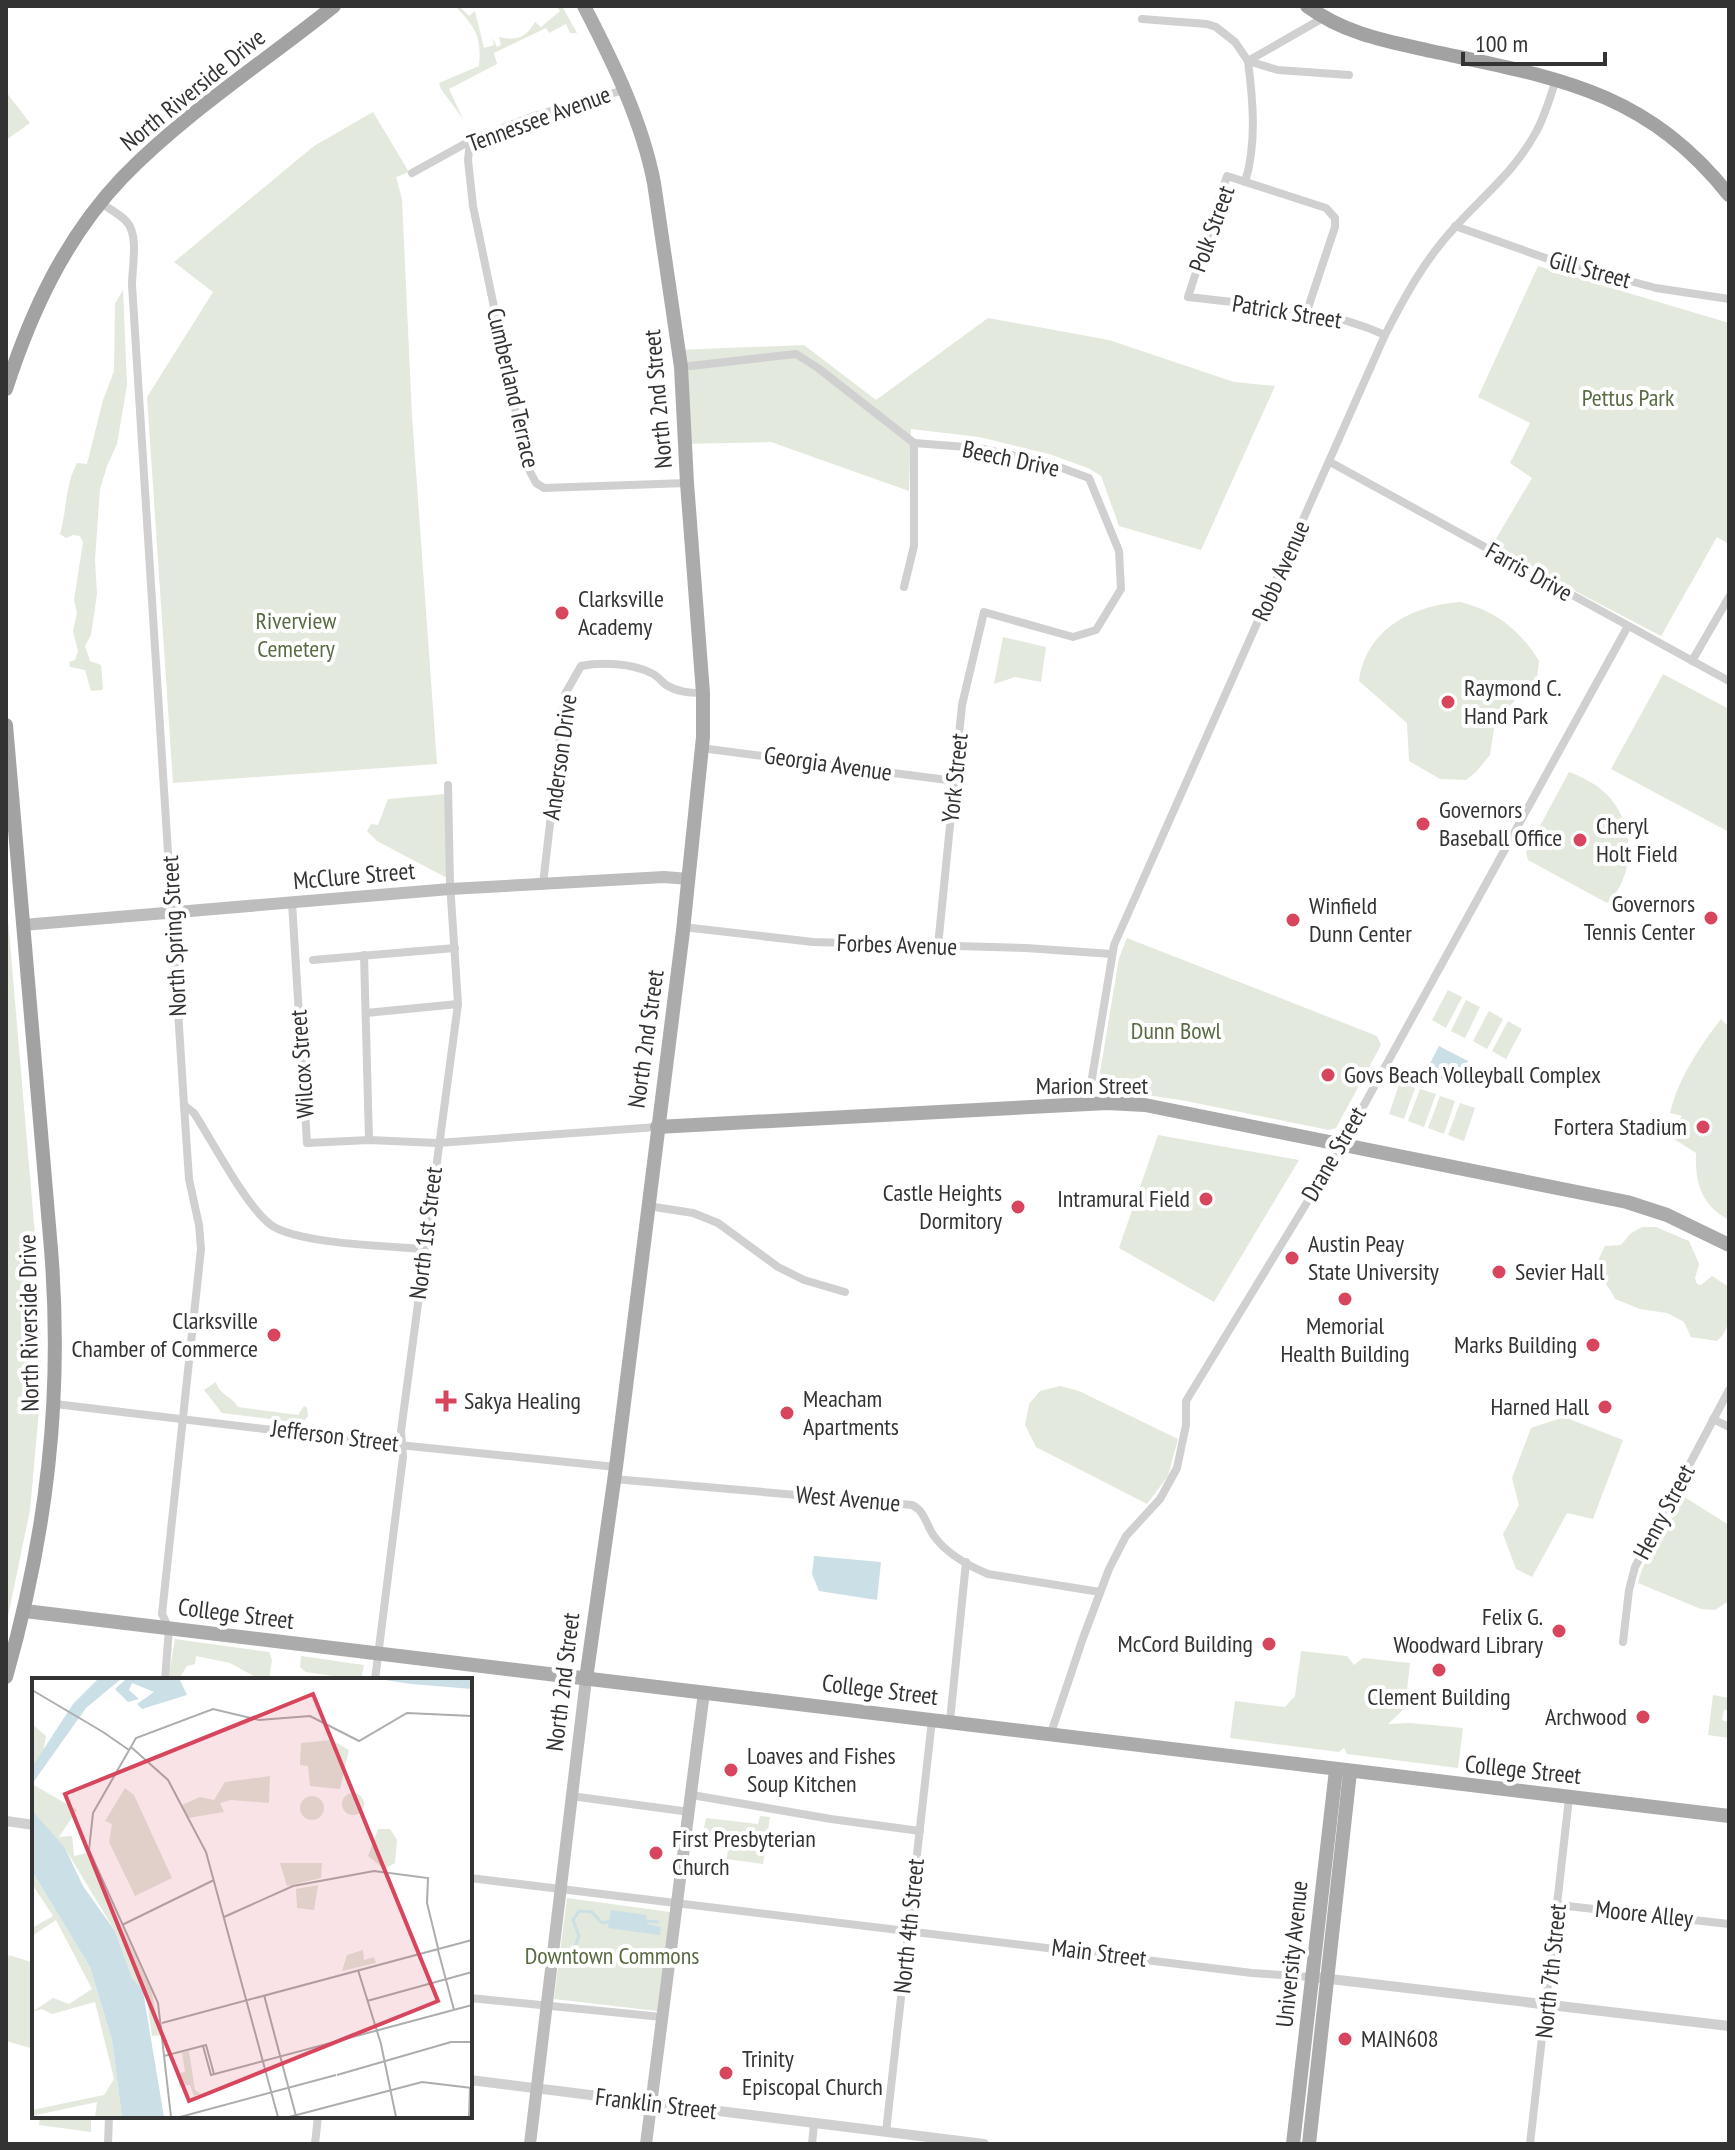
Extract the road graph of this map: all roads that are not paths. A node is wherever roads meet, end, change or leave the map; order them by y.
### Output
1 (334, 6) edge
2 (584, 6) edge
3 (1307, 6) edge
4 (1323, 18) junction
5 (1142, 19) dead end
6 (1248, 61) junction
7 (1349, 75) dead end
8 (1556, 79) junction
9 (624, 88) junction
10 (470, 141) junction
11 (412, 173) dead end
12 (1245, 182) junction
13 (1729, 195) edge
14 (101, 203) junction
15 (1455, 226) junction
16 (1188, 297) joint
17 (1729, 299) edge
18 (1307, 311) junction
19 (1385, 335) junction
20 (681, 367) junction
21 (6, 389) edge
22 (914, 443) junction
23 (1330, 462) junction
24 (687, 483) junction
25 (904, 587) dead end
26 (1729, 597) edge
27 (984, 612) joint
28 (1628, 626) junction
29 (1692, 661) junction
30 (1729, 681) edge
31 (703, 693) junction
32 (6, 725) edge
33 (701, 748) junction
34 (955, 781) junction
35 (448, 785) dead end
36 (689, 879) junction
37 (543, 884) junction
38 (450, 889) junction
39 (292, 903) junction
40 (173, 913) junction
41 (23, 925) junction
42 (683, 927) junction
43 (938, 946) junction
44 (455, 948) junction
45 (1112, 954) junction
46 (364, 955) junction
47 (313, 960) dead end
48 (458, 1004) junction
49 (366, 1013) junction
50 (1093, 1104) junction
51 (184, 1105) junction
52 (657, 1127) junction
53 (369, 1140) junction
54 (437, 1143) junction
55 (1342, 1145) junction
56 (648, 1205) junction
57 (1729, 1245) edge
58 (424, 1249) junction
59 (845, 1292) dead end
60 (1729, 1390) edge
61 (55, 1404) junction
62 (182, 1418) junction
63 (1713, 1419) junction
64 (1729, 1427) edge
65 (403, 1445) junction
66 (615, 1473) junction
67 (966, 1562) junction
68 (1100, 1592) junction
69 (25, 1611) junction
70 (169, 1628) junction
71 (1623, 1642) dead end
72 (378, 1654) junction
73 (6, 1677) edge
74 (165, 1678) edge
75 (375, 1678) edge
76 (586, 1679) junction
77 (704, 1692) junction
78 (932, 1719) junction
79 (950, 1721) junction
80 (1051, 1733) junction
81 (1343, 1771) junction
82 (692, 1795) junction
83 (571, 1796) junction
84 (1569, 1798) junction
85 (690, 1812) junction
86 (1729, 1816) edge
87 (6, 1821) edge
88 (32, 1825) edge
89 (920, 1831) junction
90 (472, 1878) edge
91 (560, 1889) junction
92 (678, 1904) junction
93 (1558, 1905) junction
94 (1729, 1924) edge
95 (909, 1930) junction
96 (1313, 1977) junction
97 (1329, 1978) junction
98 (472, 1998) edge
99 (546, 2006) junction
100 (1547, 2006) junction
101 (662, 2017) junction
102 (1729, 2026) edge
103 (472, 2080) edge
104 (537, 2089) junction
105 (651, 2104) junction
106 (109, 2118) edge
107 (318, 2118) edge
108 (814, 2124) junction
109 (886, 2132) junction
110 (946, 2142) edge
111 (108, 2144) edge
112 (315, 2144) edge
113 (530, 2144) edge
114 (646, 2144) edge
115 (812, 2144) edge
116 (984, 2144) edge
117 (1293, 2144) edge
118 (1309, 2144) edge
119 (1530, 2144) edge

1 - 14 highway, North Riverside Drive
2 - 9 main road, North 2nd Street
3 - 4 highway
4 - 6 street
4 - 8 highway
5 - 6 street
6 - 7 street
6 - 12 street
8 - 13 highway
8 - 15 street, Robb Avenue
9 - 10 street, Tennessee Avenue
9 - 20 main road, North 2nd Street
10 - 11 street, Tennessee Avenue
10 - 24 street, Cumberland Terrace
12 - 16 street, Polk Street
12 - 18 street, Polk Street
14 - 21 highway, North Riverside Drive
14 - 40 street, North Spring Street
15 - 17 street, Gill Street
15 - 19 street, Robb Avenue
16 - 18 street, Patrick Street
18 - 19 street, Patrick Street
19 - 23 street, Robb Avenue
20 - 22 street
20 - 24 main road, North 2nd Street
22 - 25 street
22 - 27 street, Beech Drive
23 - 28 street, Farris Drive
23 - 45 street, Robb Avenue
24 - 31 main road, North 2nd Street
26 - 29 street
27 - 34 street, York Street
28 - 29 street, Farris Drive
28 - 55 street, Drane Street
29 - 30 street, Farris Drive
31 - 33 main road, North 2nd Street
31 - 37 street, Anderson Drive
32 - 41 highway, North Riverside Drive
33 - 34 street, Georgia Avenue
33 - 36 main road, North 2nd Street
34 - 43 street, York Street
35 - 38 street, North 1st Street
36 - 37 main road, McClure Street
36 - 42 main road, North 2nd Street
37 - 38 main road, McClure Street
38 - 39 main road, McClure Street
38 - 44 street, North 1st Street
39 - 40 main road, McClure Street
39 - 53 street, Wilcox Street
40 - 41 main road, McClure Street
40 - 51 street, North Spring Street
41 - 61 highway, North Riverside Drive
42 - 43 street, Forbes Avenue
42 - 52 main road, North 2nd Street
43 - 45 street, Forbes Avenue
44 - 46 street
44 - 48 street, North 1st Street
45 - 50 street, Robb Avenue
46 - 47 street
46 - 49 street
48 - 49 street
48 - 54 street, North 1st Street
49 - 53 street
50 - 52 main road, Marion Street
50 - 55 main road, Marion Street
51 - 58 street
51 - 62 street, North Spring Street
52 - 54 street, Marion Street
52 - 56 main road, North 2nd Street
53 - 54 street, Wilcox Street
54 - 58 street, North 1st Street
55 - 57 main road, Marion Street
55 - 68 street, Drane Street
56 - 59 street
56 - 66 main road, North 2nd Street
58 - 65 street, North 1st Street
60 - 63 street, Henry Street
61 - 62 street, Jefferson Street
61 - 69 highway, North Riverside Drive
62 - 65 street, Jefferson Street
62 - 70 street, North Spring Street
63 - 64 street
63 - 71 street, Henry Street
65 - 66 street, Jefferson Street
65 - 72 street, North 1st Street
66 - 67 street, West Avenue
66 - 76 main road, North 2nd Street
67 - 68 street, West Avenue
67 - 79 street
68 - 80 street, Drane Street
69 - 70 main road, College Street
69 - 73 highway, North Riverside Drive
70 - 72 main road, College Street
70 - 74 street, North Spring Street
72 - 75 street, North 1st Street
72 - 76 main road, College Street
76 - 77 main road, College Street
76 - 83 main road, North 2nd Street
77 - 78 main road, College Street
77 - 82 main road
78 - 79 main road, College Street
78 - 89 street, North 4th Street
79 - 80 main road, College Street
80 - 81 main road, College Street
81 - 84 main road, College Street
81 - 96 main road, University Avenue
81 - 97 main road, University Avenue
82 - 85 main road
82 - 89 street
83 - 85 street
83 - 91 main road, North 2nd Street
84 - 86 main road, College Street
84 - 93 street, North 7th Street
85 - 92 main road
87 - 88 street
89 - 95 street, North 4th Street
90 - 91 street, Main Street
91 - 92 street, Main Street
91 - 99 main road, North 2nd Street
92 - 95 street, Main Street
92 - 101 main road
93 - 94 street, Moore Alley
93 - 100 street, North 7th Street
95 - 96 street, Main Street
95 - 109 street, North 4th Street
96 - 97 street, Main Street
96 - 117 main road, University Avenue
97 - 100 street, Main Street
97 - 118 main road, University Avenue
98 - 99 street
99 - 101 street
99 - 104 main road, North 2nd Street
100 - 102 street, Main Street
100 - 119 street, North 7th Street
101 - 105 main road
103 - 104 street, Franklin Street
104 - 105 street, Franklin Street
104 - 113 main road, North 2nd Street
105 - 108 street, Franklin Street
105 - 114 main road
106 - 111 street
107 - 112 street
108 - 109 street, Franklin Street
108 - 115 street
109 - 110 street, Franklin Street
110 - 116 street, Franklin Street

